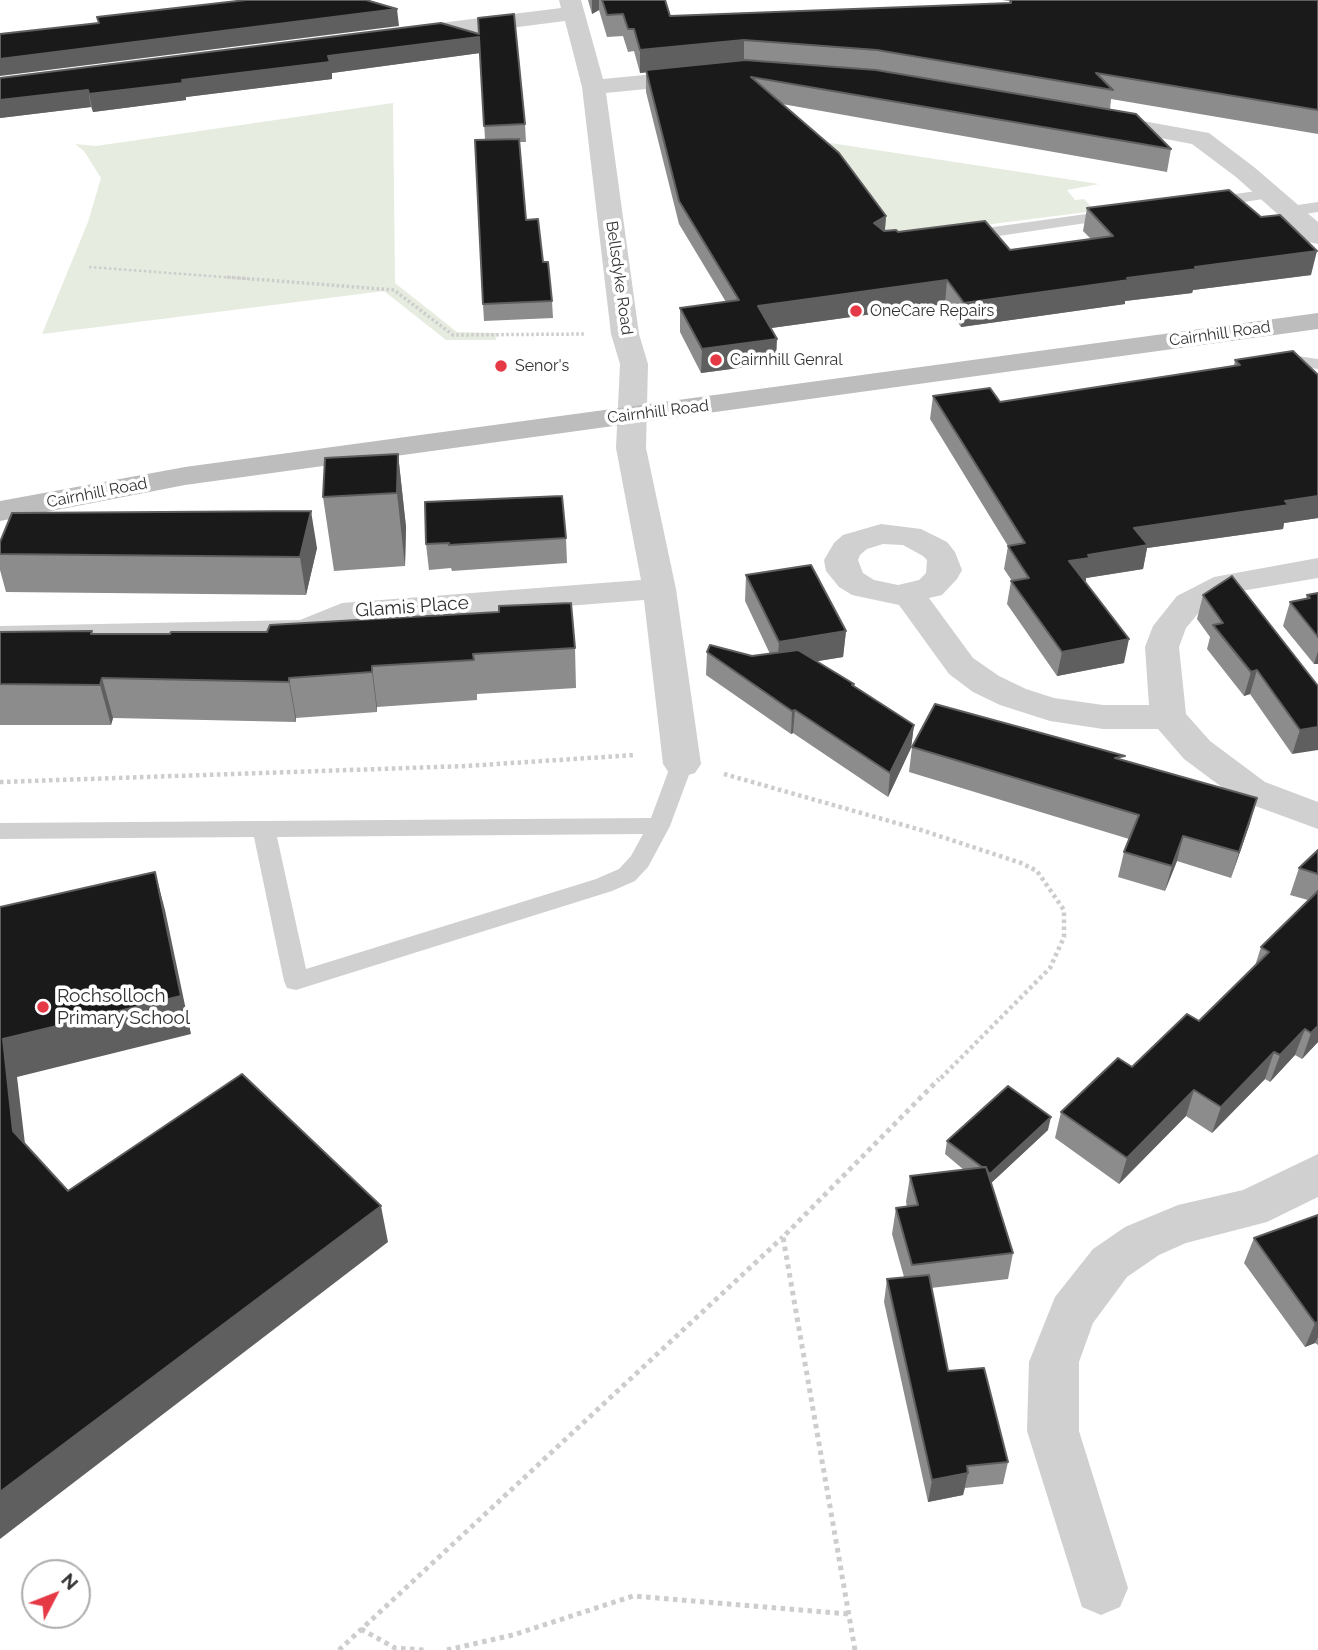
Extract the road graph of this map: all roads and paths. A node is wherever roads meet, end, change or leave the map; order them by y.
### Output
1 (572, 6) edge
2 (383, 37) edge
3 (716, 75) edge
4 (594, 87) junction
5 (1079, 117) edge
6 (1270, 194) junction
7 (1188, 205) edge
8 (1318, 207) edge
9 (1291, 211) junction
10 (1134, 213) edge
11 (1318, 236) edge
12 (948, 238) edge
13 (89, 267) dead end
14 (1318, 320) edge
15 (625, 334) junction
16 (1259, 361) edge
17 (1318, 364) edge
18 (631, 415) junction
19 (0, 511) edge
20 (1318, 568) edge
21 (659, 589) junction
22 (908, 594) dead end
23 (0, 637) edge
24 (1168, 717) junction
25 (679, 729) junction
26 (682, 764) junction
27 (0, 782) edge
28 (1318, 816) edge
29 (659, 826) junction
30 (0, 831) edge
31 (264, 831) junction
32 (1318, 1173) edge
33 (783, 1237) junction
34 (1101, 1588) dead end
35 (848, 1614) junction
36 (361, 1629) junction
37 (339, 1650) edge
38 (424, 1650) edge
39 (447, 1650) edge
40 (855, 1650) edge

1 - 2 street
1 - 4 street, Bellsdyke Road
3 - 4 street
4 - 15 street, Bellsdyke Road
5 - 6 street
6 - 7 lane
6 - 9 street
8 - 9 lane
9 - 11 street
10 - 12 lane
13 - 15 path
14 - 18 main road, Cairnhill Road
15 - 18 street, Bellsdyke Road
16 - 17 lane
18 - 19 main road, Cairnhill Road
18 - 21 street, Bellsdyke Road
20 - 24 street
21 - 23 street, Glamis Place
21 - 25 street, Bellsdyke Road
22 - 24 street
24 - 28 street
25 - 26 street, Bellsdyke Road
25 - 27 path
26 - 29 lane
26 - 33 path
29 - 31 lane
29 - 31 lane
30 - 31 lane
32 - 34 street
33 - 35 path
33 - 36 path
35 - 39 path
35 - 40 path
36 - 37 path
36 - 38 path

